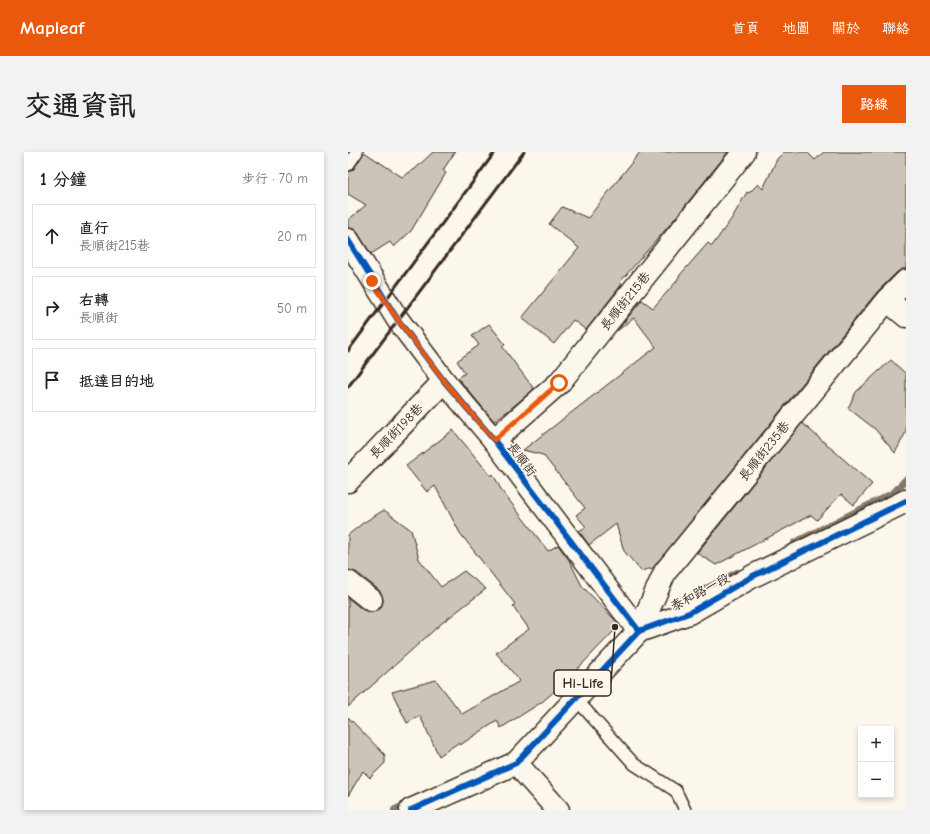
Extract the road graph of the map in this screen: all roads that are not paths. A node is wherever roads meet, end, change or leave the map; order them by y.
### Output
1 (357, 152) edge
2 (744, 152) edge
3 (348, 165) edge
4 (348, 240) edge
5 (906, 281) edge
6 (887, 300) junction
7 (906, 316) edge
8 (444, 381) junction
9 (494, 440) junction
10 (348, 481) edge
11 (906, 501) edge
12 (348, 582) edge
13 (371, 600) dead end
14 (639, 631) junction
15 (576, 699) junction
16 (516, 763) junction
17 (411, 810) edge
18 (558, 810) edge
19 (685, 810) edge

1 - 3 lane
2 - 9 street, 長順街215巷
4 - 8 street, 長順街
5 - 6 street, 長順街235巷
6 - 7 street
6 - 14 street, 長順街235巷
8 - 9 street, 長順街
8 - 10 street, 長順街198巷
9 - 14 street, 長順街
11 - 14 street, 泰和路一段
12 - 13 street
14 - 15 street, 泰和路一段
15 - 16 street, 泰和路一段
15 - 19 lane
16 - 17 street, 泰和路一段
16 - 18 street

